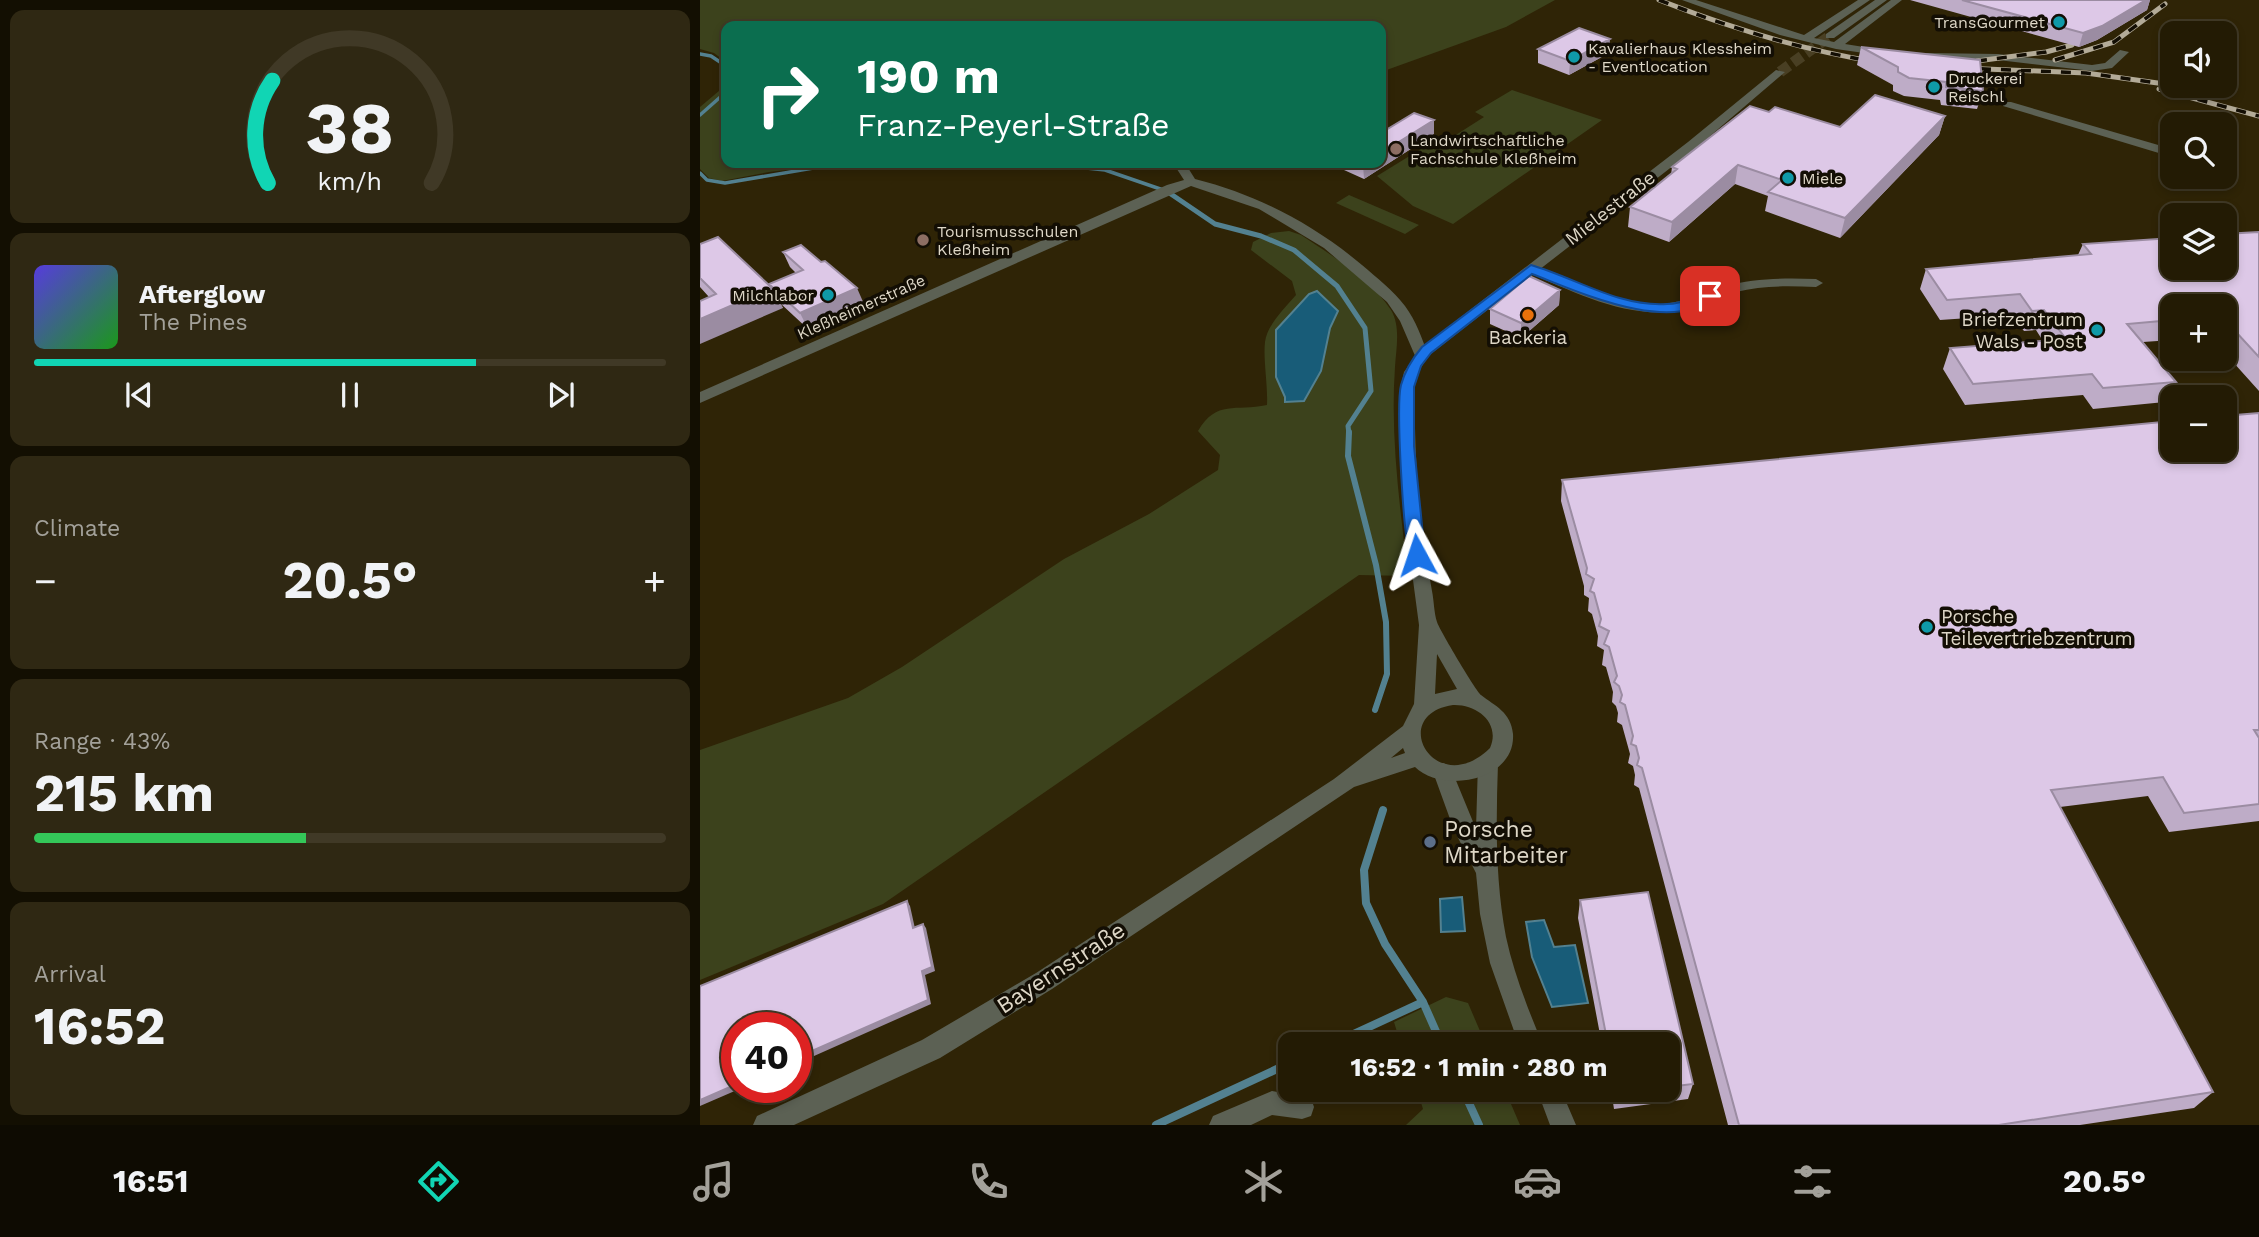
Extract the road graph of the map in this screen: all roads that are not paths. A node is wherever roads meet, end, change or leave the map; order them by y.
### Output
1 (1687, 0) edge
2 (1865, 0) edge
3 (1882, 0) edge
4 (1897, 0) edge
5 (1830, 36) tunnel mouth
6 (1806, 39) junction
7 (1836, 46) junction
8 (2124, 52) dead end
9 (1780, 72) tunnel mouth
10 (2007, 104) dead end
11 (2160, 149) edge
12 (1182, 168) edge
13 (1191, 182) junction
14 (1531, 269) junction
15 (1816, 283) dead end
16 (1421, 355) junction
17 (700, 398) edge
18 (1428, 624) junction
19 (1473, 699) junction
20 (1423, 709) junction
21 (1410, 732) junction
22 (1418, 757) junction
23 (1488, 763) junction
24 (1443, 772) junction
25 (1341, 785) junction
26 (1488, 874) junction
27 (1526, 1032) edge
28 (1554, 1102) edge
29 (1302, 1107) dead end
30 (766, 1125) edge
31 (1222, 1125) edge
32 (1563, 1125) edge

1 - 6 street
2 - 6 street
3 - 5 street
4 - 7 street
6 - 7 street
7 - 8 street
9 - 14 street, Mielestraße
10 - 11 street
12 - 13 street
13 - 16 street
13 - 17 street, Kleßheimerstraße
14 - 15 street
14 - 16 street, Mielestraße
16 - 18 street, Mielestraße
18 - 19 street, Mielestraße
18 - 20 street, Mielestraße
19 - 20 street
19 - 23 street, Mielestraße
20 - 21 street, Mielestraße
21 - 22 street
21 - 25 street, Bayernstraße
22 - 24 street
22 - 25 street, Bayernstraße
23 - 24 street
23 - 26 street
24 - 26 street
25 - 30 street, Bayernstraße
26 - 27 street
28 - 32 street
29 - 31 street

